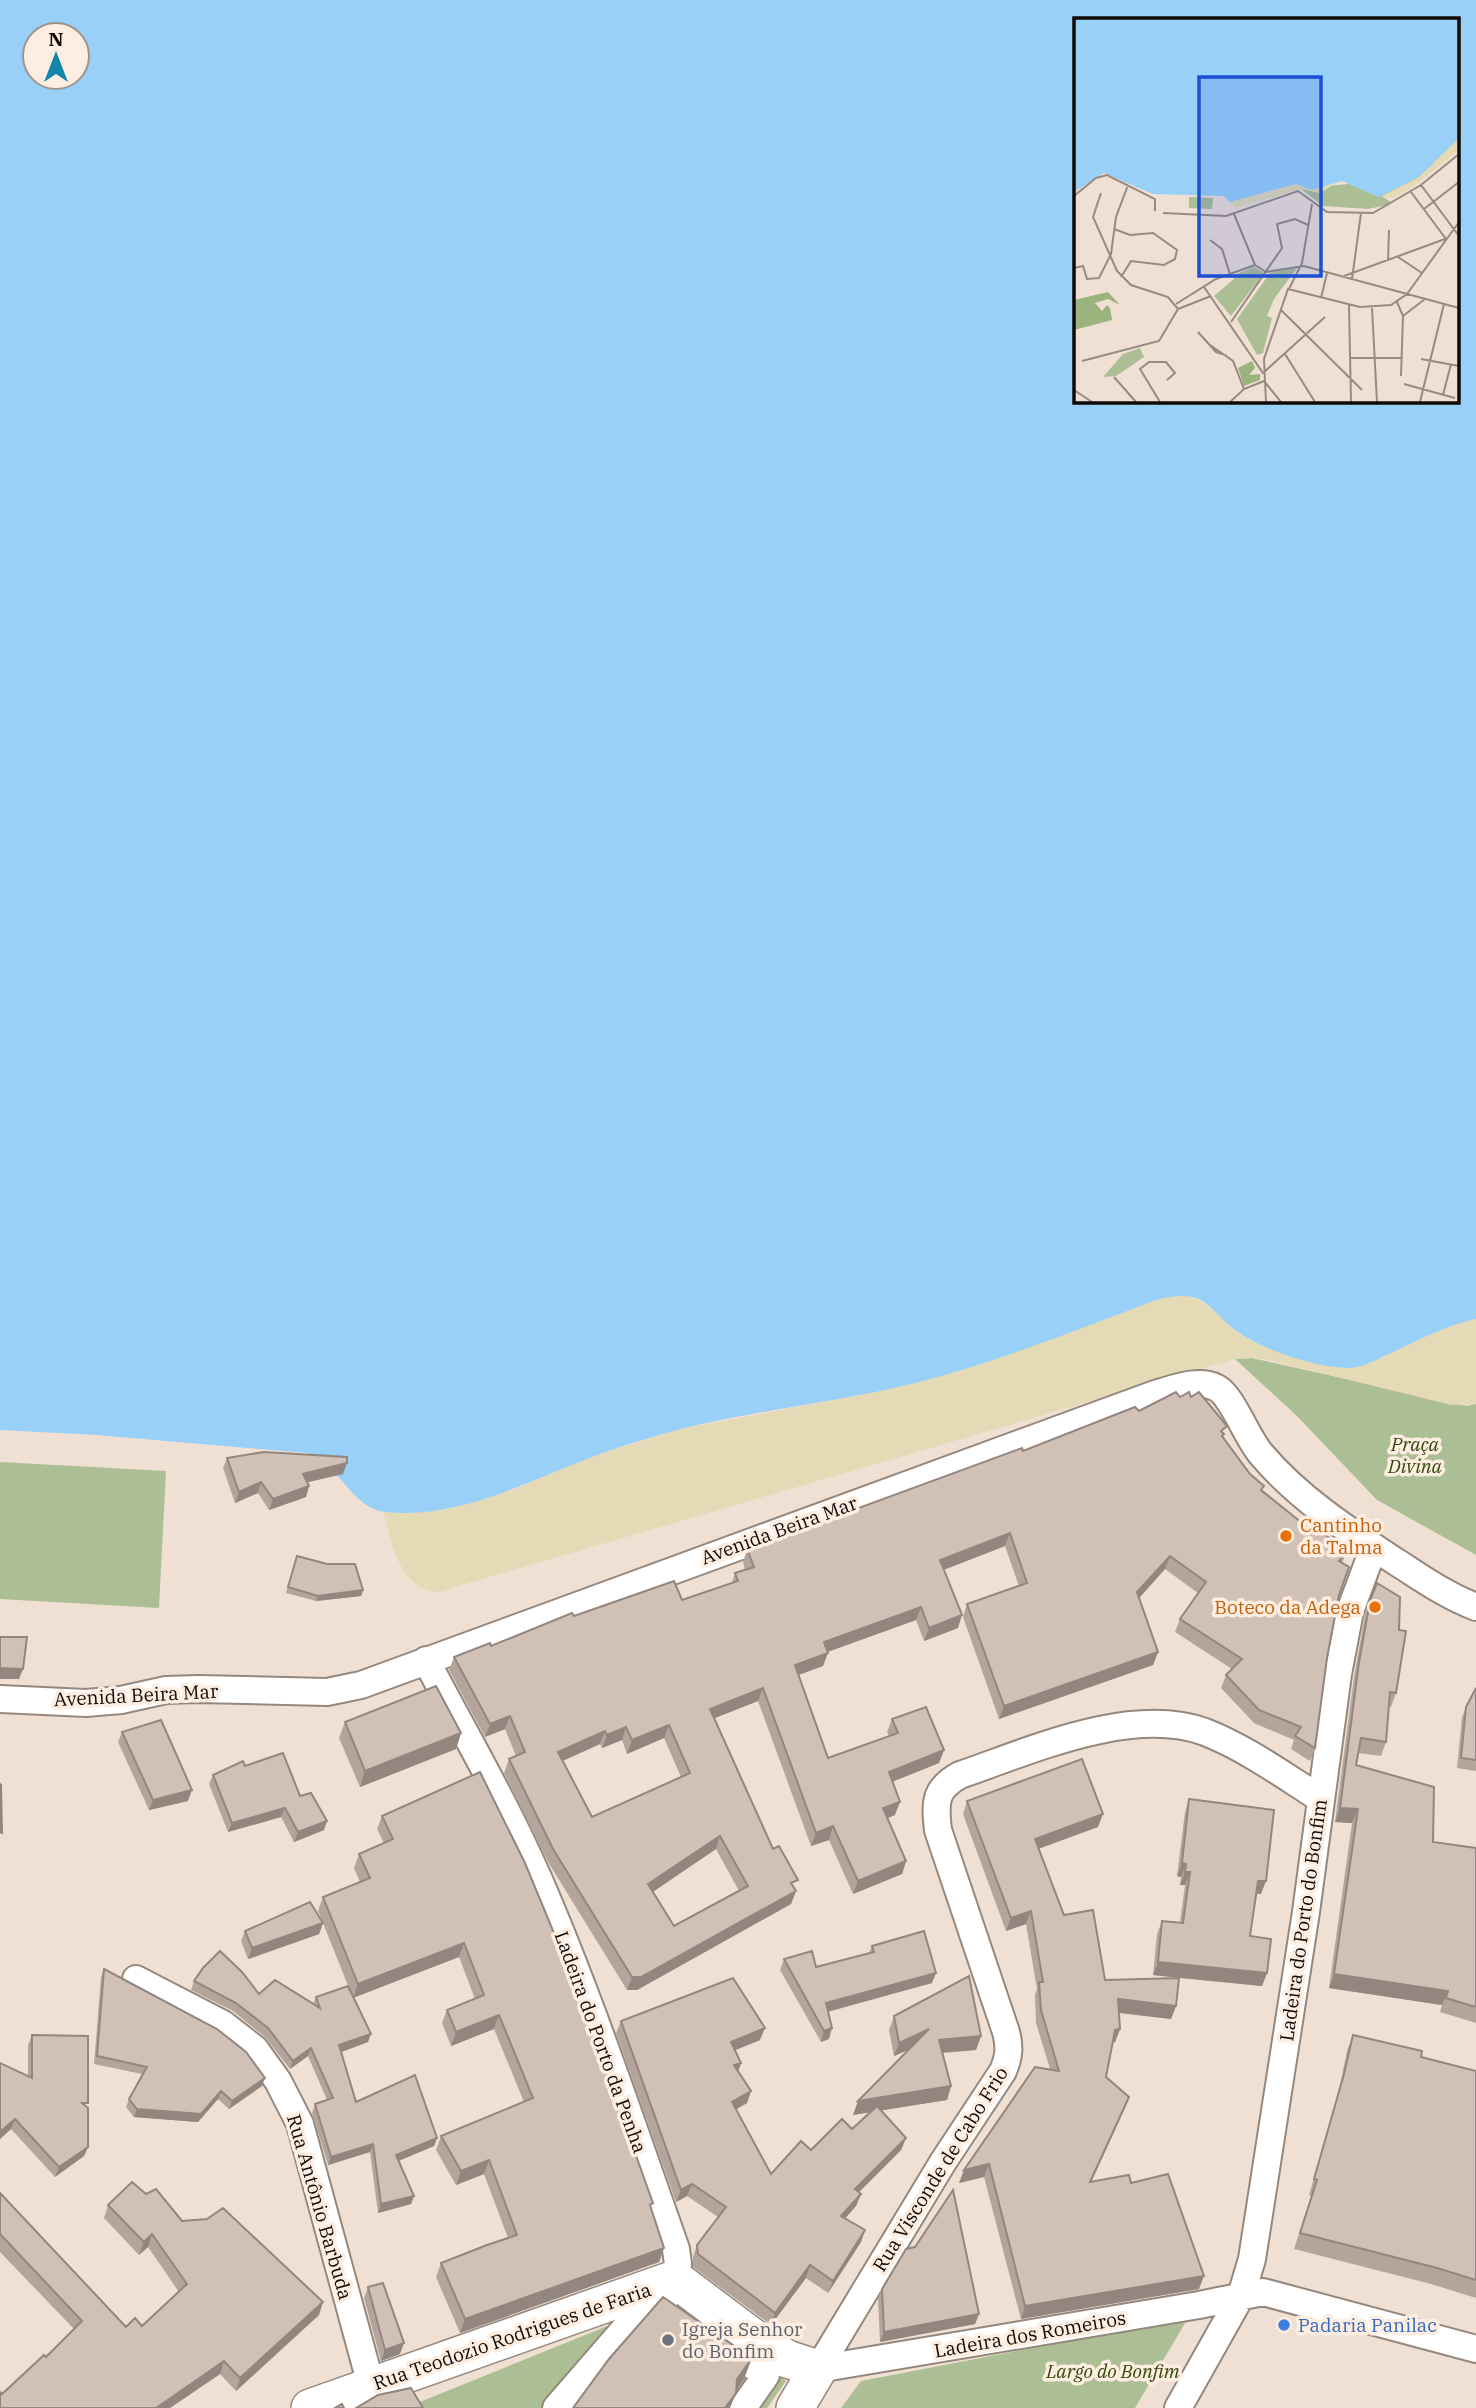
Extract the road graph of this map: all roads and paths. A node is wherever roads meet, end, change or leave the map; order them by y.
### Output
1 (1374, 1547) junction
2 (1476, 1606) edge
3 (426, 1660) junction
4 (0, 1699) edge
5 (1321, 1799) junction
6 (136, 1979) dead end
7 (675, 2279) junction
8 (1241, 2296) junction
9 (1476, 2349) edge
10 (818, 2369) junction
11 (371, 2385) junction
12 (310, 2408) edge
13 (556, 2408) edge
14 (743, 2408) edge
15 (795, 2408) edge
16 (1178, 2408) edge

1 - 2 street, Avenida Beira Mar
1 - 3 street, Avenida Beira Mar
1 - 5 street, Ladeira do Porto do Bonfim
3 - 4 street, Avenida Beira Mar
3 - 7 street, Ladeira do Porto da Penha
5 - 8 street, Ladeira do Porto do Bonfim
5 - 10 street, Rua Visconde de Cabo Frio
6 - 11 street, Rua Antônio Barbuda
7 - 10 street
7 - 11 street, Rua Teodozio Rodrigues de Faria
8 - 9 street, Ladeira dos Romeiros
8 - 10 street, Ladeira dos Romeiros
8 - 16 street, Ladeira do Porto do Bonfim
10 - 15 street
11 - 12 street, Rua Teodozio Rodrigues de Faria
13 - 14 street

